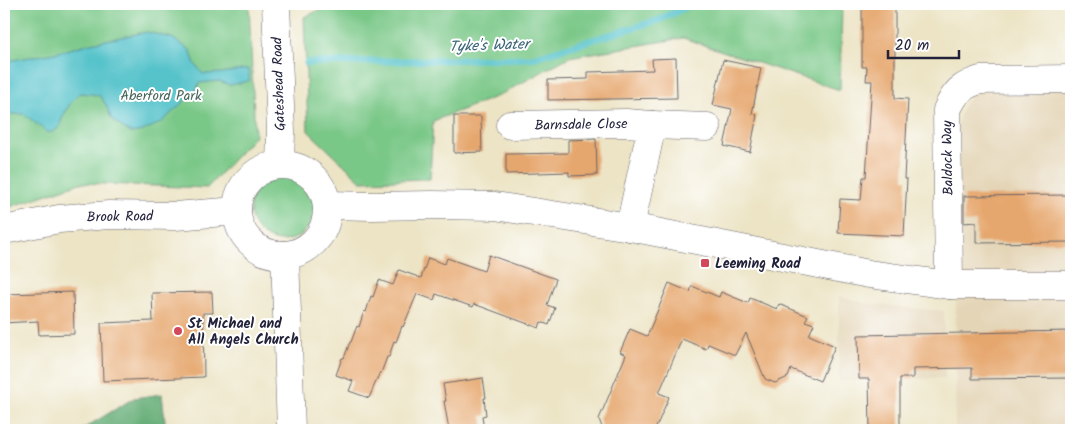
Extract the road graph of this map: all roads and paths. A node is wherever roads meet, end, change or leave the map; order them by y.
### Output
1 (276, 4) edge
2 (1071, 79) edge
3 (510, 125) dead end
4 (652, 125) junction
5 (707, 127) dead end
6 (280, 164) junction
7 (328, 205) junction
8 (237, 211) junction
9 (630, 227) junction
10 (4, 230) edge
11 (285, 255) junction
12 (949, 285) junction
13 (1071, 285) edge
14 (291, 430) edge

1 - 6 street, Gateshead Road
2 - 12 street, Baldock Way
3 - 4 street, Barnsdale Close
4 - 5 street, Barnsdale Close
4 - 9 street
6 - 7 street
6 - 8 street
7 - 9 street
7 - 11 street
8 - 10 street, Brook Road
8 - 11 street
9 - 12 street
11 - 14 street
12 - 13 street

